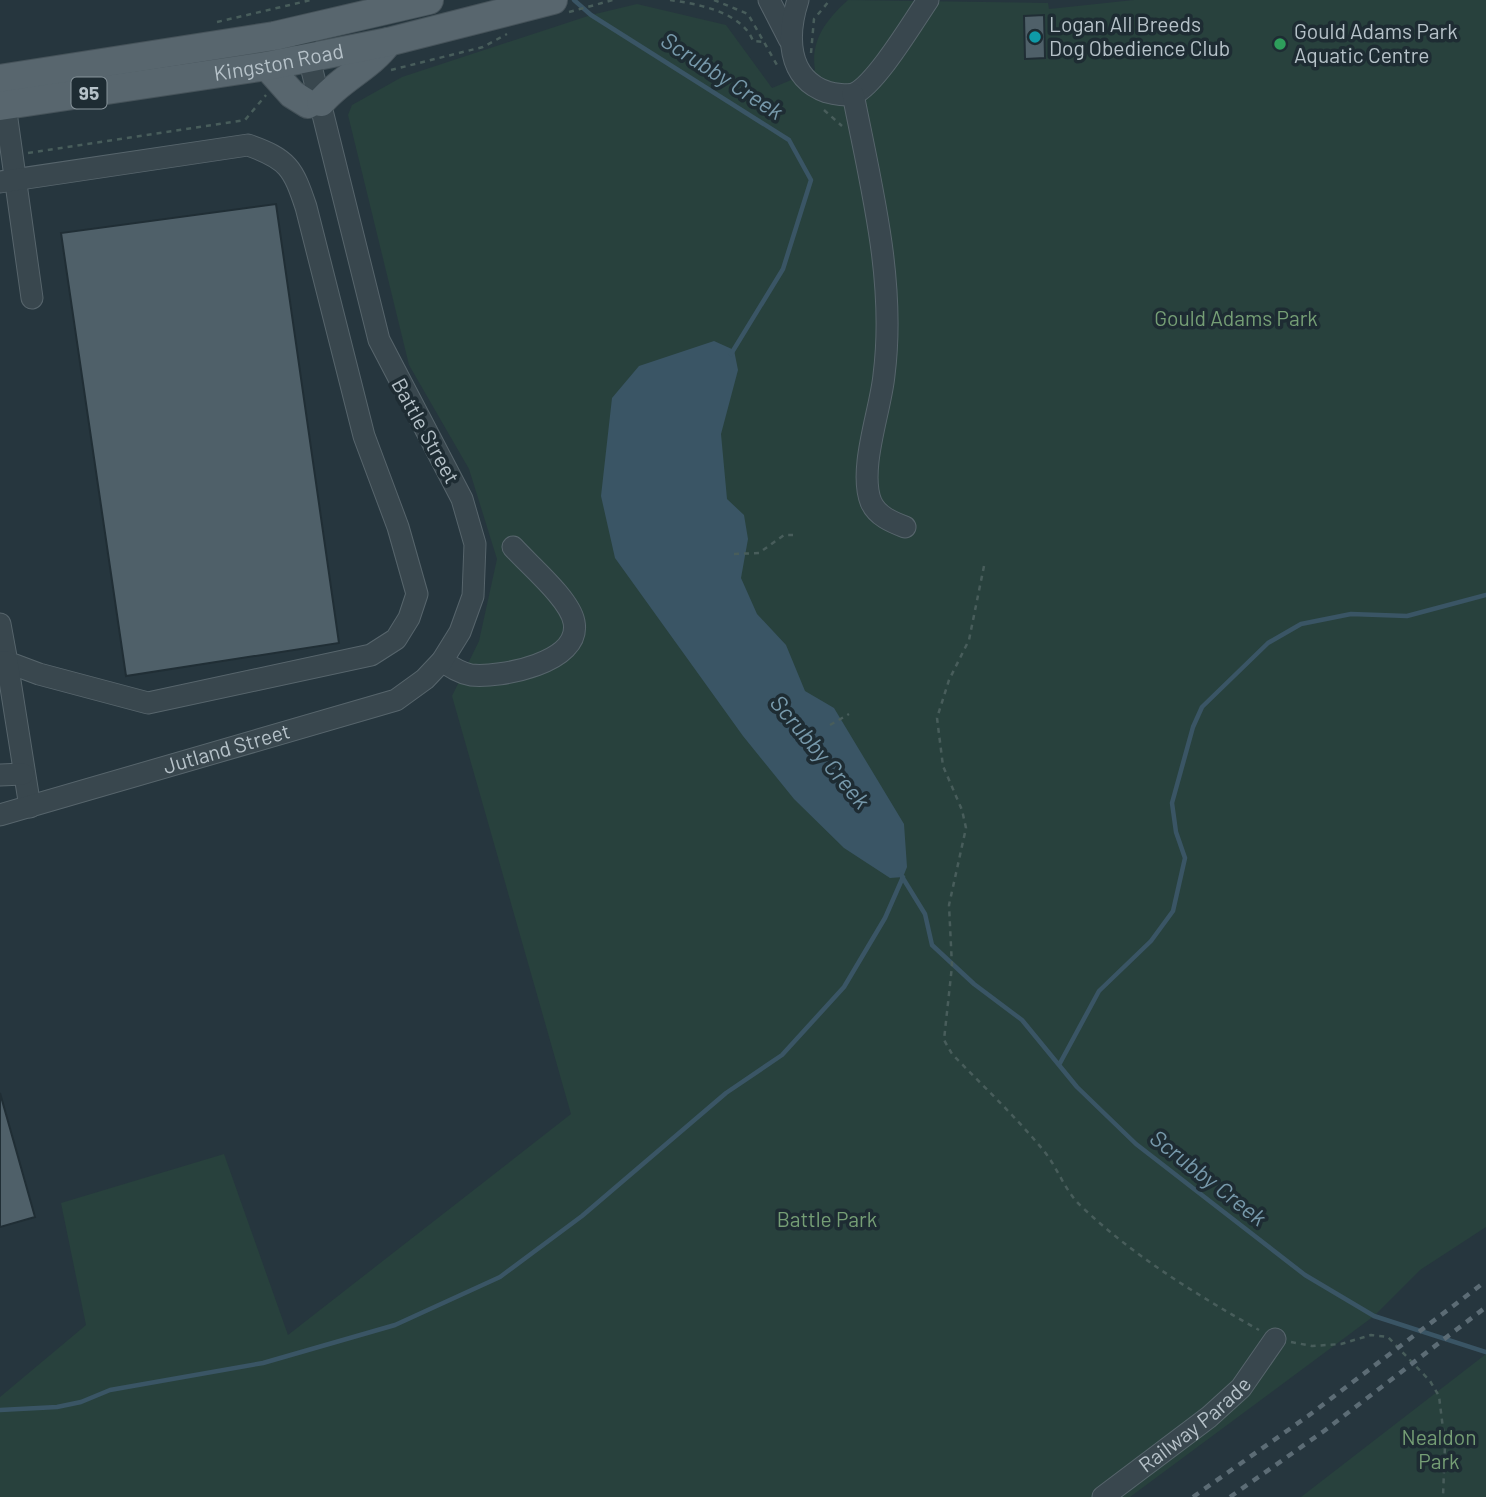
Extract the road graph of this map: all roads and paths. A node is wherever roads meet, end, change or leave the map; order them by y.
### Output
1 (429, 0) edge
2 (613, 0) edge
3 (670, 0) edge
4 (714, 0) edge
5 (769, 0) edge
6 (798, 0) edge
7 (830, 0) edge
8 (928, 0) edge
9 (538, 13) edge
10 (296, 32) junction
11 (789, 39) junction
12 (388, 42) junction
13 (807, 56) dead end
14 (289, 67) junction
15 (382, 72) dead end
16 (853, 94) junction
17 (2, 97) edge
18 (314, 103) junction
19 (14, 155) junction
20 (9, 181) edge
21 (32, 298) dead end
22 (905, 527) dead end
23 (793, 535) dead end
24 (513, 547) dead end
25 (734, 554) dead end
26 (984, 566) dead end
27 (0, 624) edge
28 (442, 661) junction
29 (3, 662) edge
30 (849, 714) dead end
31 (830, 725) dead end
32 (23, 774) junction
33 (0, 775) edge
34 (30, 807) junction
35 (0, 815) edge
36 (1275, 1339) junction
37 (1103, 1497) edge
38 (1443, 1497) edge

1 - 10 main road, Kingston Road / 95
2 - 9 path
3 - 4 path
5 - 11 street
6 - 11 street
7 - 13 path
8 - 16 street
9 - 12 main road, Kingston Road / 95
9 - 15 path
10 - 14 street
10 - 17 main road, Kingston Road / 95
11 - 16 street
12 - 14 main road, Kingston Road / 95
12 - 18 main road
14 - 17 main road, Kingston Road / 95
14 - 18 main road
14 - 19 path
16 - 22 street
17 - 19 street
18 - 28 street, Battle Street
19 - 20 street
20 - 21 street
20 - 29 street
23 - 25 path
24 - 28 street
26 - 36 path
27 - 29 street
28 - 34 street, Jutland Street
29 - 32 street
30 - 31 path
32 - 33 street
32 - 34 street
34 - 35 street, Jutland Street
36 - 37 street, Railway Parade
36 - 38 path

